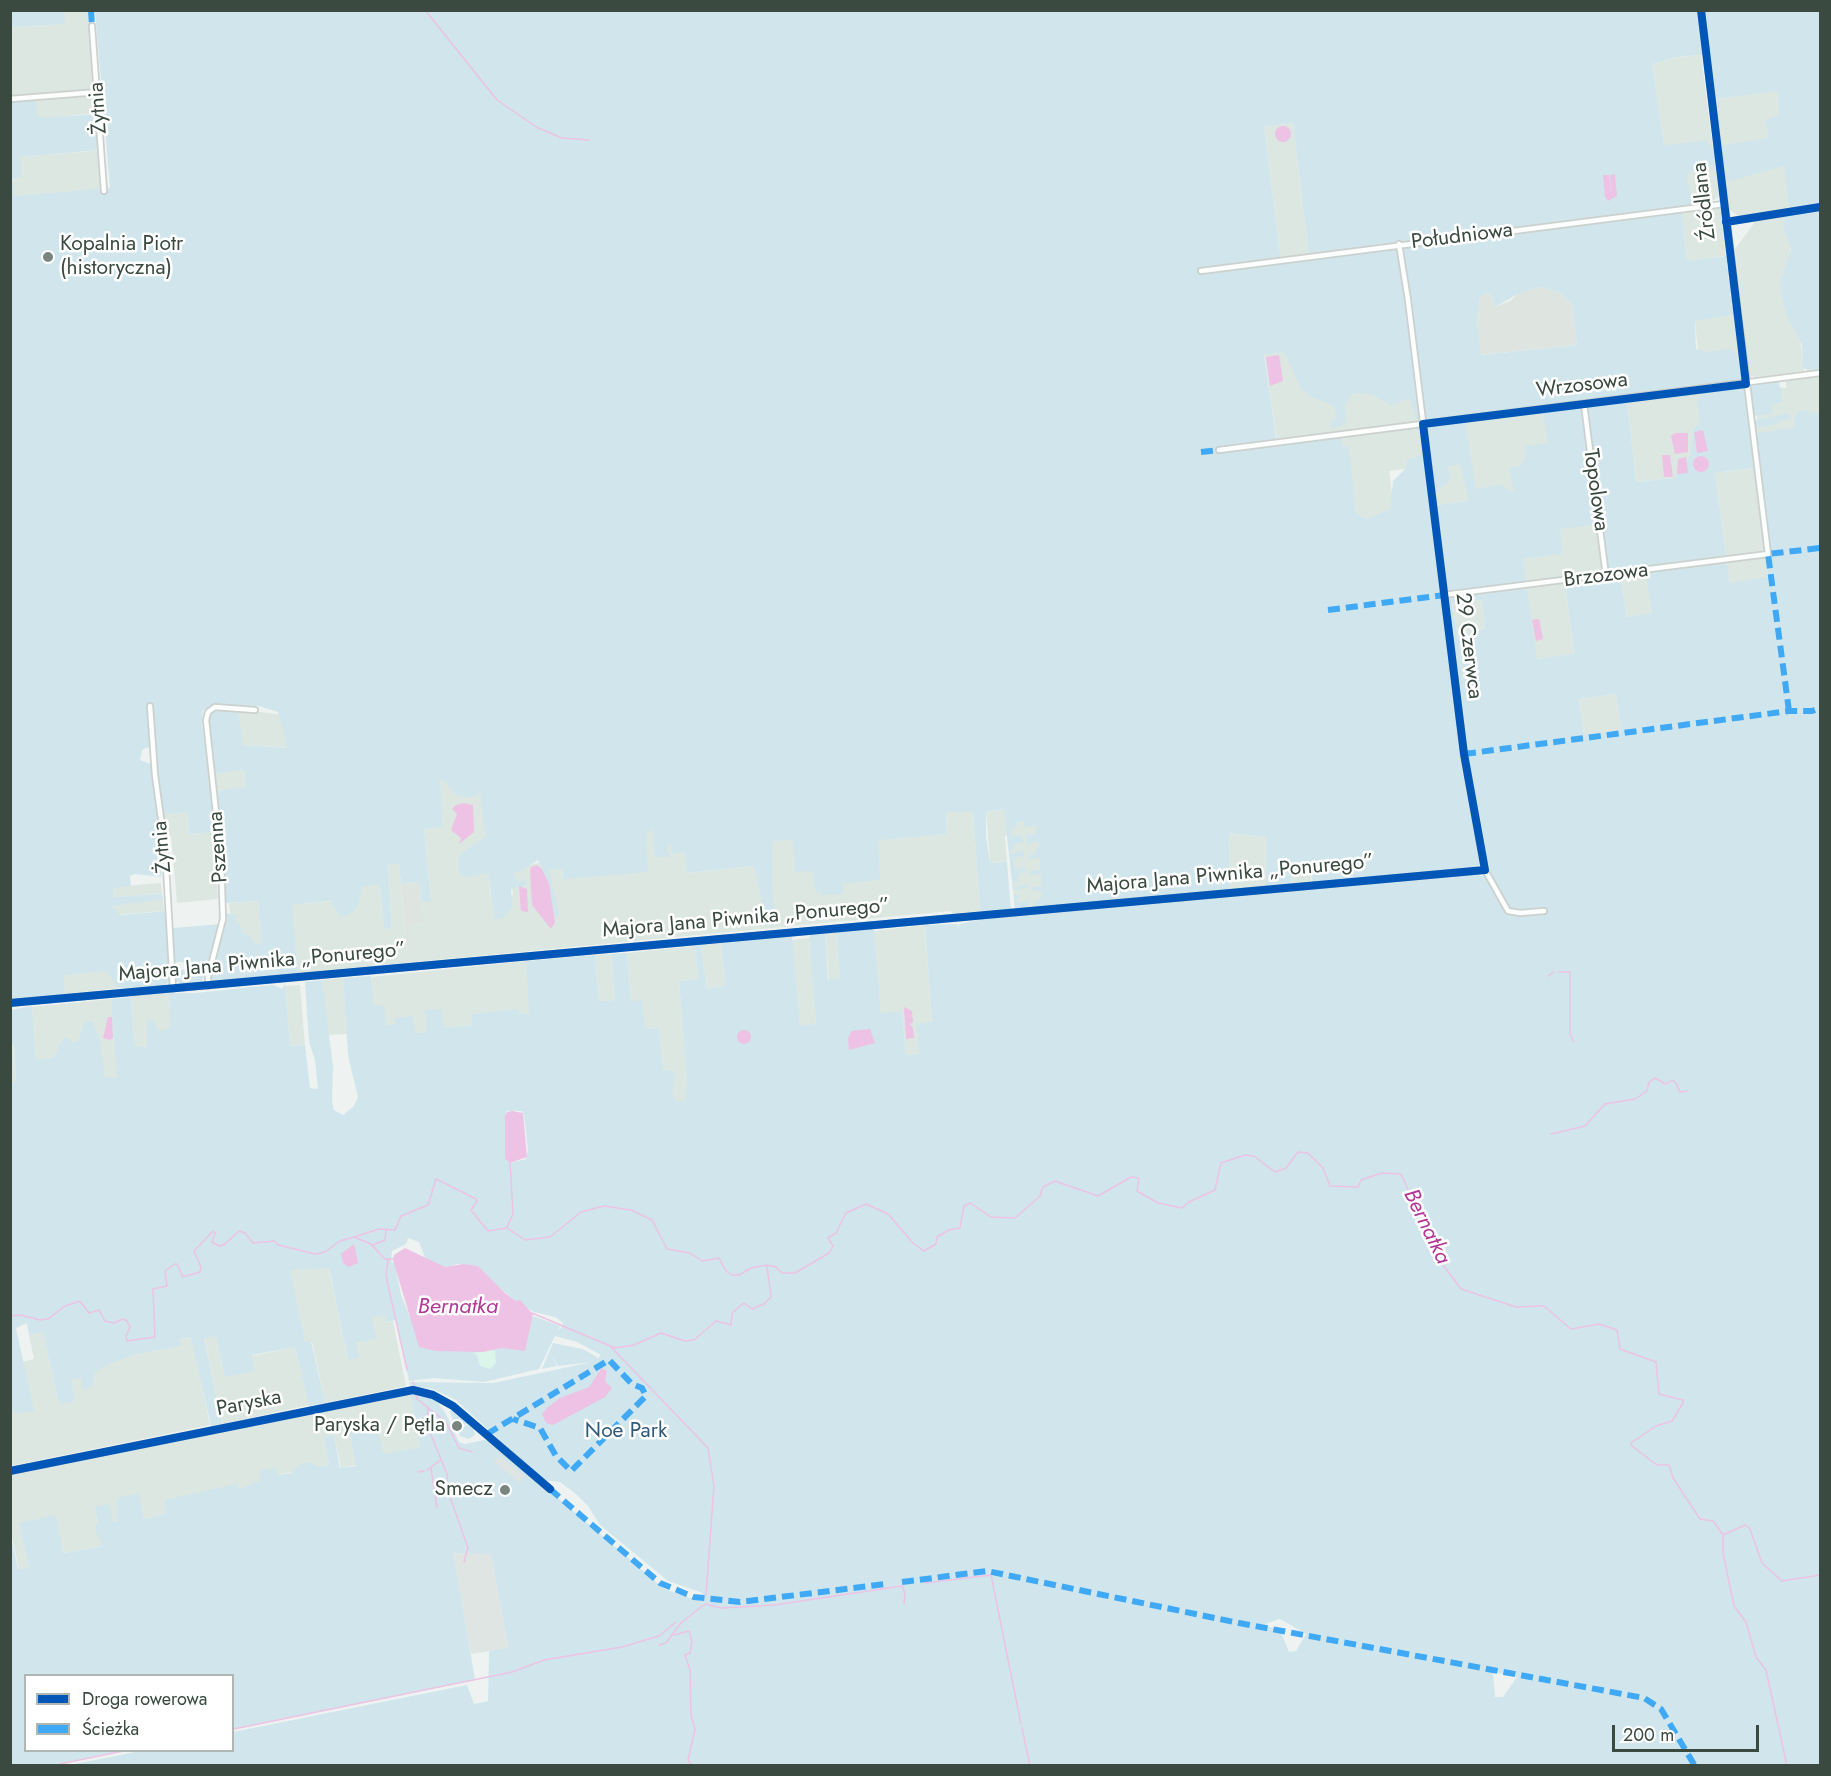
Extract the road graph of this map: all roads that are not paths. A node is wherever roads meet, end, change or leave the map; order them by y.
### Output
1 (1701, 10) edge
2 (92, 26) dead end
3 (98, 92) junction
4 (10, 99) edge
5 (104, 191) dead end
6 (1724, 204) junction
7 (1821, 207) edge
8 (1726, 222) junction
9 (1399, 244) junction
10 (1201, 271) dead end
11 (1821, 373) edge
12 (1746, 384) junction
13 (1584, 404) junction
14 (1423, 424) junction
15 (1219, 450) dead end
16 (1768, 554) joint
17 (1606, 576) junction
18 (1444, 595) junction
19 (150, 706) dead end
20 (255, 710) dead end
21 (1485, 870) junction
22 (1544, 911) dead end
23 (208, 986) junction
24 (173, 989) junction
25 (10, 1003) edge
26 (10, 1471) edge
27 (550, 1489) dead end

1 - 6 street, Źródlana
2 - 3 street, Żytnia
3 - 4 street
3 - 5 street, Żytnia
6 - 8 street, Źródlana
6 - 9 street, Południowa
7 - 8 street
8 - 12 street, Źródlana
9 - 10 street, Południowa
9 - 14 street, 29 Czerwca
11 - 12 street, Wrzosowa
12 - 13 street, Wrzosowa
12 - 16 street, Źródlana
13 - 14 street, Wrzosowa
13 - 17 street, Topolowa
14 - 15 street, Wrzosowa
14 - 18 street, 29 Czerwca
16 - 17 street, Brzozowa
17 - 18 street, Brzozowa
18 - 21 street, 29 Czerwca
19 - 24 street, Żytnia
20 - 23 street, Pszenna
21 - 22 street, 29 Czerwca
21 - 23 street, Majora Jana Piwnika „Ponurego”
23 - 24 street, Majora Jana Piwnika „Ponurego”
24 - 25 street, Majora Jana Piwnika „Ponurego”
26 - 27 street, Paryska

